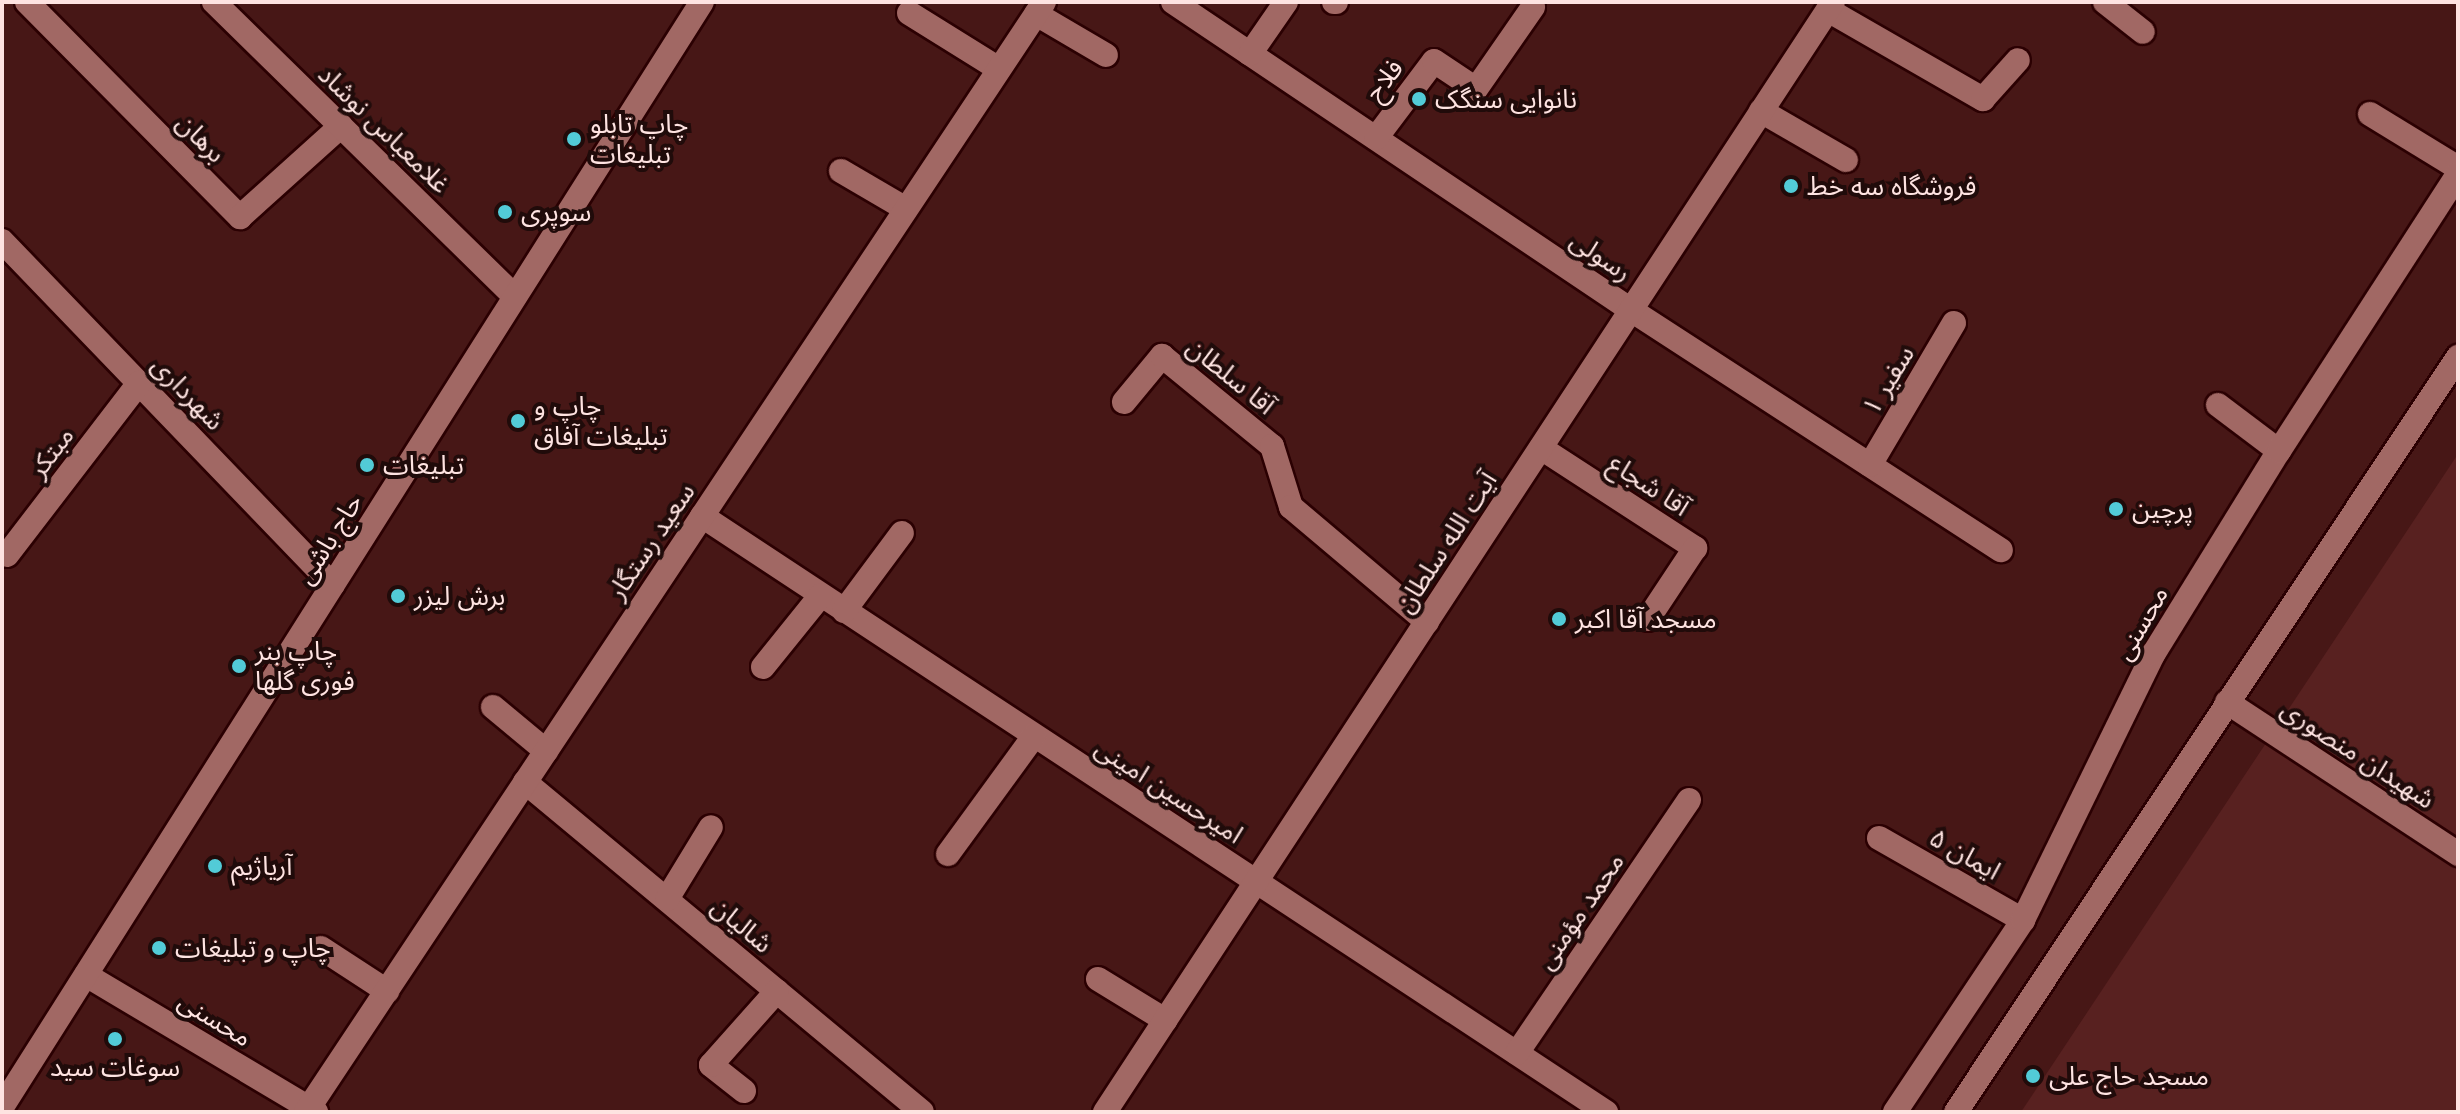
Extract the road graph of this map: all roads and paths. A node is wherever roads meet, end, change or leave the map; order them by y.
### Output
1 (27, 2) edge
2 (214, 2) edge
3 (702, 2) edge
4 (1173, 2) edge
5 (1286, 2) edge
6 (2105, 2) edge
7 (1830, 6) edge
8 (1533, 7) dead end
9 (1040, 8) edge
10 (909, 13) dead end
11 (2143, 32) dead end
12 (1250, 54) junction
13 (1106, 55) dead end
14 (2018, 60) dead end
15 (999, 69) junction
16 (1761, 111) junction
17 (2370, 114) dead end
18 (341, 126) junction
19 (1376, 138) junction
20 (1846, 160) dead end
21 (2458, 168) edge
22 (841, 171) dead end
23 (2458, 174) edge
24 (906, 209) junction
25 (2, 241) edge
26 (515, 297) junction
27 (1631, 310) junction
28 (1954, 323) dead end
29 (2458, 357) edge
30 (139, 383) junction
31 (1124, 402) dead end
32 (2218, 405) dead end
33 (1541, 448) junction
34 (2279, 451) junction
35 (1870, 465) junction
36 (702, 516) junction
37 (902, 533) dead end
38 (2001, 550) dead end
39 (7, 555) dead end
40 (333, 585) junction
41 (821, 595) junction
42 (844, 611) junction
43 (1648, 619) dead end
44 (1427, 622) junction
45 (763, 667) dead end
46 (2227, 702) junction
47 (493, 707) dead end
48 (1034, 736) junction
49 (546, 751) junction
50 (525, 782) junction
51 (1689, 800) dead end
52 (711, 827) dead end
53 (1879, 838) dead end
54 (948, 854) dead end
55 (2458, 854) edge
56 (1256, 882) junction
57 (667, 899) junction
58 (2023, 920) junction
59 (321, 948) dead end
60 (86, 975) junction
61 (1098, 979) dead end
62 (387, 991) junction
63 (777, 991) junction
64 (1165, 1020) junction
65 (1517, 1053) junction
66 (744, 1091) dead end
67 (2, 1107) edge
68 (310, 1111) edge
69 (922, 1112) edge
70 (1105, 1112) edge
71 (1606, 1112) edge
72 (1895, 1112) edge
73 (1956, 1112) edge

1 - 18 street, برهان
2 - 18 street, غلامعباس نوشاد
3 - 26 street, حاج باشی
4 - 12 street, رسولی
5 - 12 street
6 - 11 street
7 - 14 street
7 - 16 street, آیت الله سلطان
8 - 19 street, فلاح
9 - 13 street
9 - 15 street, سعید رستگار
10 - 15 street
12 - 19 street, رسولی
15 - 24 street, سعید رستگار
16 - 20 street
16 - 27 street, آیت الله سلطان
17 - 21 street
18 - 26 street, غلامعباس نوشاد
19 - 27 street, رسولی
22 - 24 street
23 - 34 street, محسنی
24 - 36 street, سعید رستگار
25 - 30 street, شهرداری
26 - 40 street, حاج باشی
27 - 33 street, آیت الله سلطان
27 - 35 street, رسولی
28 - 35 street, سفیر ۱
29 - 46 street
30 - 39 street, مبتکر
30 - 40 street, شهرداری
31 - 44 street, آقا سلطان
32 - 34 street
33 - 43 street, آقا شجاع
33 - 44 street, آیت الله سلطان
34 - 58 street, محسنی
35 - 38 street, رسولی
36 - 41 street, امیرحسین امینی
36 - 49 street, سعید رستگار
37 - 42 street
40 - 60 street, حاج باشی
41 - 42 street, امیرحسین امینی
41 - 45 street
42 - 48 street, امیرحسین امینی
44 - 56 street, آیت الله سلطان
46 - 55 street, شهیدان منصوری
46 - 73 street
47 - 49 street
48 - 54 street
48 - 56 street, امیرحسین امینی
49 - 50 street, سعید رستگار
50 - 57 street, شالیان
50 - 62 street, سعید رستگار
51 - 65 street, محمد مؤمنی
52 - 57 street
53 - 58 street, ایمان ۵
56 - 64 street, آیت الله سلطان
56 - 65 street, امیرحسین امینی
57 - 63 street, شالیان
58 - 72 street, محسنی
59 - 62 street
60 - 67 street, حاج باشی
60 - 68 street, محسنی
61 - 64 street
62 - 68 street, سعید رستگار
63 - 66 street
63 - 69 street, شالیان
64 - 70 street, آیت الله سلطان
65 - 71 street, امیرحسین امینی

